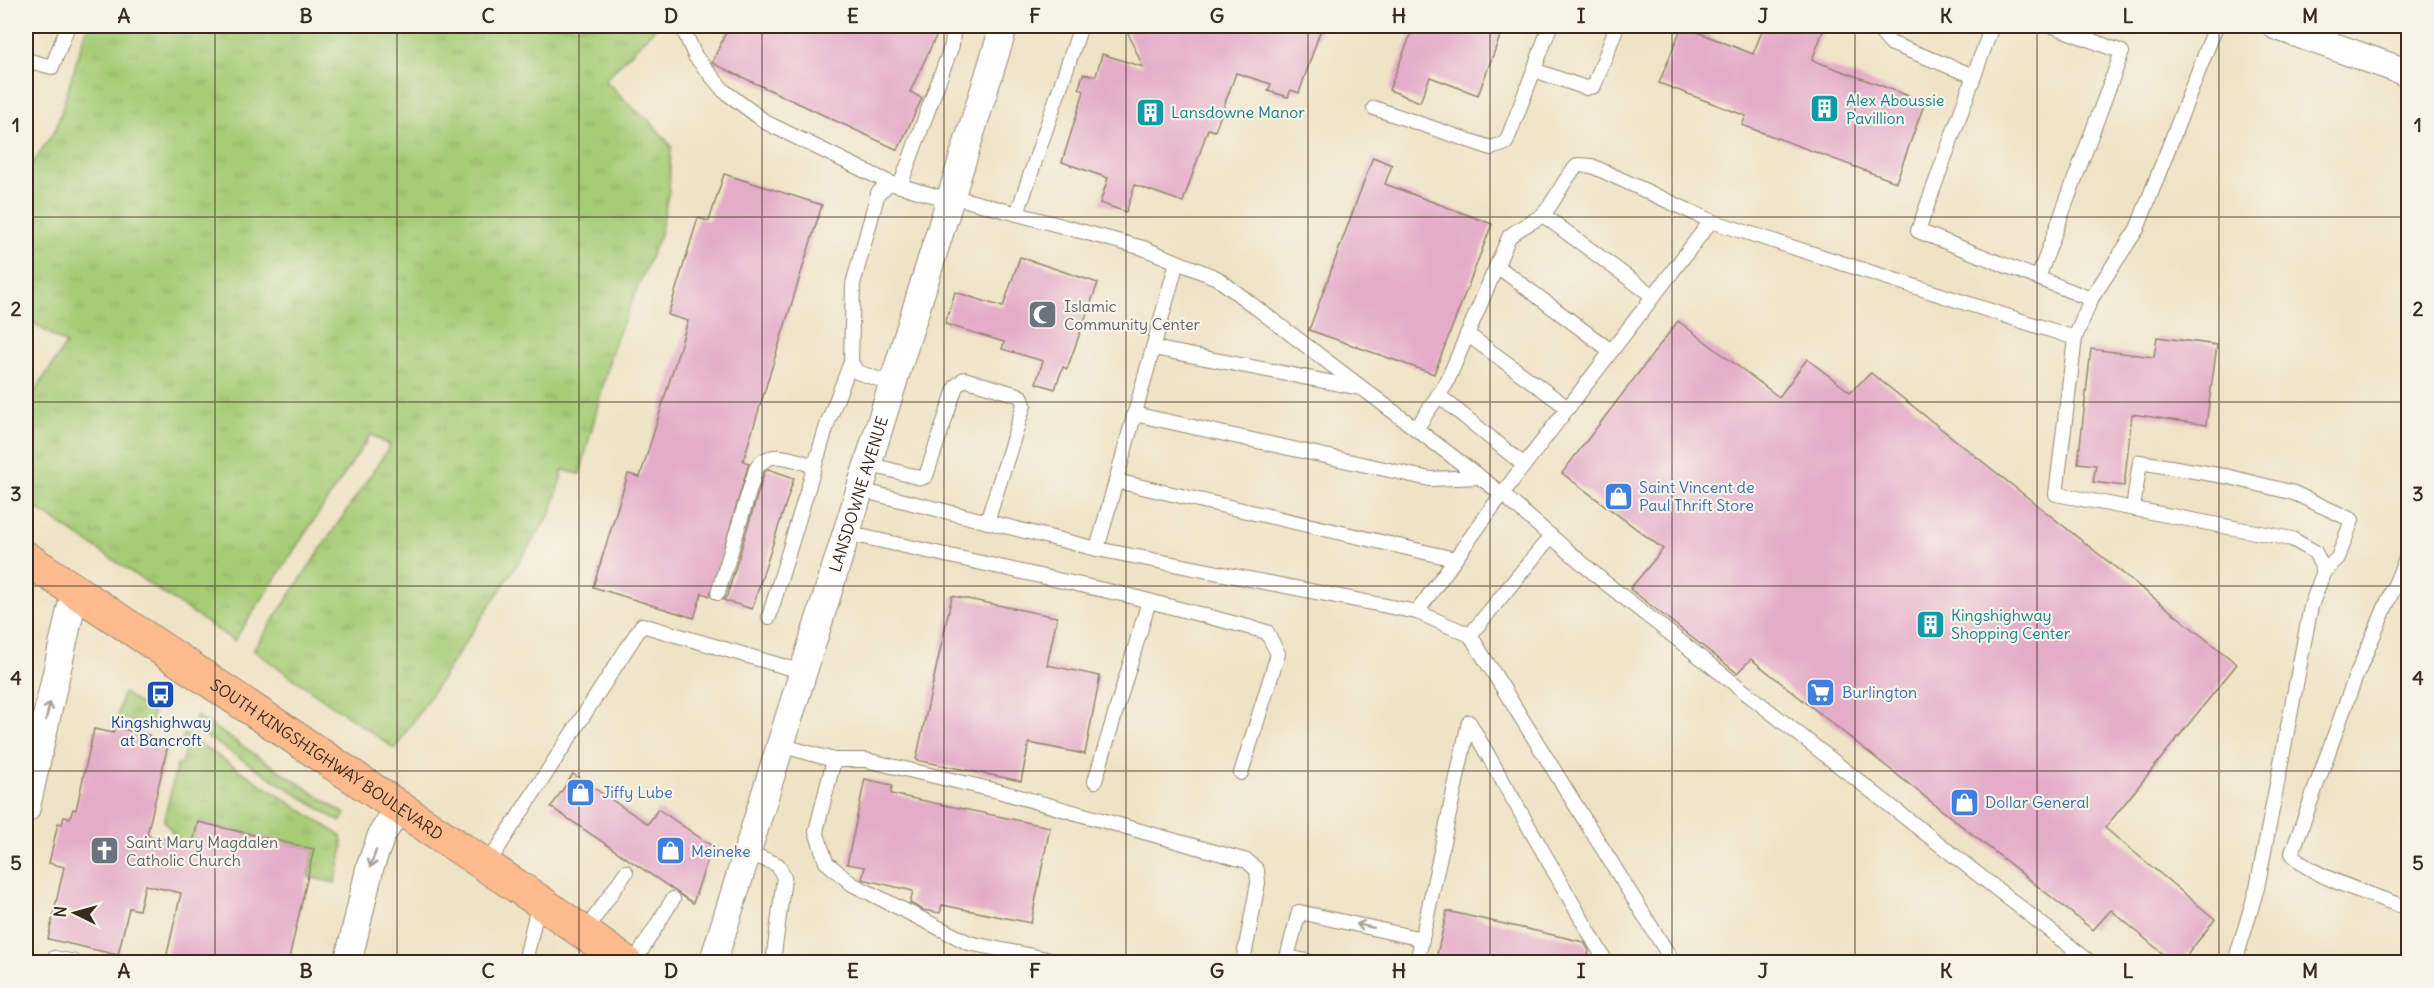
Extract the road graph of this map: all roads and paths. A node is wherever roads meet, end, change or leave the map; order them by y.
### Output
1 (68, 26) edge
2 (682, 26) edge
3 (948, 26) edge
4 (1004, 26) edge
5 (1081, 26) edge
6 (1550, 26) edge
7 (1617, 26) edge
8 (1876, 26) edge
9 (1992, 26) edge
10 (2053, 26) edge
11 (2216, 26) edge
12 (2276, 26) edge
13 (26, 60) edge
14 (1534, 70) junction
15 (2409, 72) edge
16 (1974, 76) junction
17 (1374, 108) dead end
18 (895, 184) junction
19 (950, 198) junction
20 (1017, 214) junction
21 (1543, 215) junction
22 (1711, 221) junction
23 (1177, 262) junction
24 (1497, 266) junction
25 (2038, 278) junction
26 (1653, 296) junction
27 (2091, 299) junction
28 (1467, 334) junction
29 (2075, 338) junction
30 (1153, 348) junction
31 (1611, 351) junction
32 (851, 362) junction
33 (892, 384) junction
34 (1364, 389) junction
35 (1438, 395) junction
36 (1568, 408) junction
37 (1134, 414) junction
38 (1416, 429) junction
39 (868, 464) junction
40 (1524, 465) junction
41 (814, 466) junction
42 (1480, 477) junction
43 (1116, 481) junction
44 (860, 490) junction
45 (1502, 494) junction
46 (2133, 508) junction
47 (987, 522) junction
48 (846, 533) junction
49 (1551, 536) junction
50 (1097, 549) junction
51 (2409, 554) edge
52 (26, 558) edge
53 (1455, 559) junction
54 (2324, 571) junction
55 (75, 590) junction
56 (718, 593) dead end
57 (1149, 601) junction
58 (1417, 612) junction
59 (769, 617) dead end
60 (1470, 635) junction
61 (803, 672) junction
62 (780, 745) junction
63 (834, 760) junction
64 (1241, 773) dead end
65 (1095, 781) dead end
66 (399, 807) junction
67 (26, 809) edge
68 (747, 852) junction
69 (486, 865) junction
70 (626, 872) dead end
71 (673, 899) dead end
72 (539, 901) junction
73 (2409, 908) edge
74 (584, 933) junction
75 (1422, 939) junction
76 (1286, 960) edge
77 (53, 963) edge
78 (75, 963) edge
79 (348, 963) edge
80 (525, 963) edge
81 (625, 963) edge
82 (634, 963) edge
83 (713, 963) edge
84 (773, 963) edge
85 (1061, 963) edge
86 (1243, 963) edge
87 (1312, 963) edge
88 (1417, 963) edge
89 (1606, 963) edge
90 (1673, 963) edge
91 (2090, 963) edge
92 (2235, 963) edge

1 - 13 lane
2 - 18 lane
3 - 18 lane
4 - 19 street, LANSDOWNE AVENUE
5 - 20 lane
6 - 14 lane
7 - 14 lane
8 - 16 lane
9 - 16 lane
10 - 25 lane
11 - 27 lane
12 - 15 street
14 - 17 lane
16 - 25 lane
18 - 19 lane
18 - 32 lane
19 - 20 lane
19 - 33 street, LANSDOWNE AVENUE
20 - 23 lane
21 - 22 lane
21 - 24 lane
21 - 26 lane
22 - 26 lane
22 - 29 lane
23 - 30 lane
23 - 34 lane
24 - 28 lane
24 - 31 lane
25 - 27 lane
26 - 31 lane
27 - 29 lane
28 - 35 lane
28 - 36 lane
29 - 46 lane
30 - 34 lane
30 - 37 lane
31 - 36 lane
32 - 33 lane
32 - 41 lane
33 - 39 street, LANSDOWNE AVENUE
34 - 38 lane
35 - 38 lane
35 - 40 lane
36 - 40 lane
37 - 42 lane
37 - 43 lane
38 - 42 lane
39 - 44 street, LANSDOWNE AVENUE
39 - 47 lane
40 - 45 lane
41 - 56 lane
41 - 59 lane
42 - 45 lane
43 - 50 lane
43 - 53 lane
44 - 47 lane
44 - 48 street, LANSDOWNE AVENUE
45 - 49 lane
45 - 53 lane
46 - 54 lane
46 - 54 lane
47 - 50 lane
48 - 57 lane
48 - 61 street, LANSDOWNE AVENUE
49 - 60 lane
49 - 91 lane
50 - 58 lane
51 - 73 lane
52 - 55 main road, SOUTH KINGSHIGHWAY BOULEVARD
53 - 58 lane
54 - 92 lane
55 - 66 main road, SOUTH KINGSHIGHWAY BOULEVARD
67 -> 55 street
57 - 64 lane
57 - 65 lane
58 - 60 lane
60 - 90 lane
61 - 62 street, LANSDOWNE AVENUE
61 - 69 lane
62 - 63 lane
62 - 68 street, LANSDOWNE AVENUE
63 - 85 lane
63 - 86 lane
66 - 69 main road, SOUTH KINGSHIGHWAY BOULEVARD
66 -> 79 street
68 - 83 street, LANSDOWNE AVENUE
68 - 84 lane
69 - 72 main road, SOUTH KINGSHIGHWAY BOULEVARD
70 - 74 lane
71 - 82 lane
72 - 74 main road, SOUTH KINGSHIGHWAY BOULEVARD
72 - 80 lane
74 - 81 main road, SOUTH KINGSHIGHWAY BOULEVARD
75 -> 76 lane
75 - 88 lane
75 - 89 lane
76 - 87 lane
77 - 78 lane

